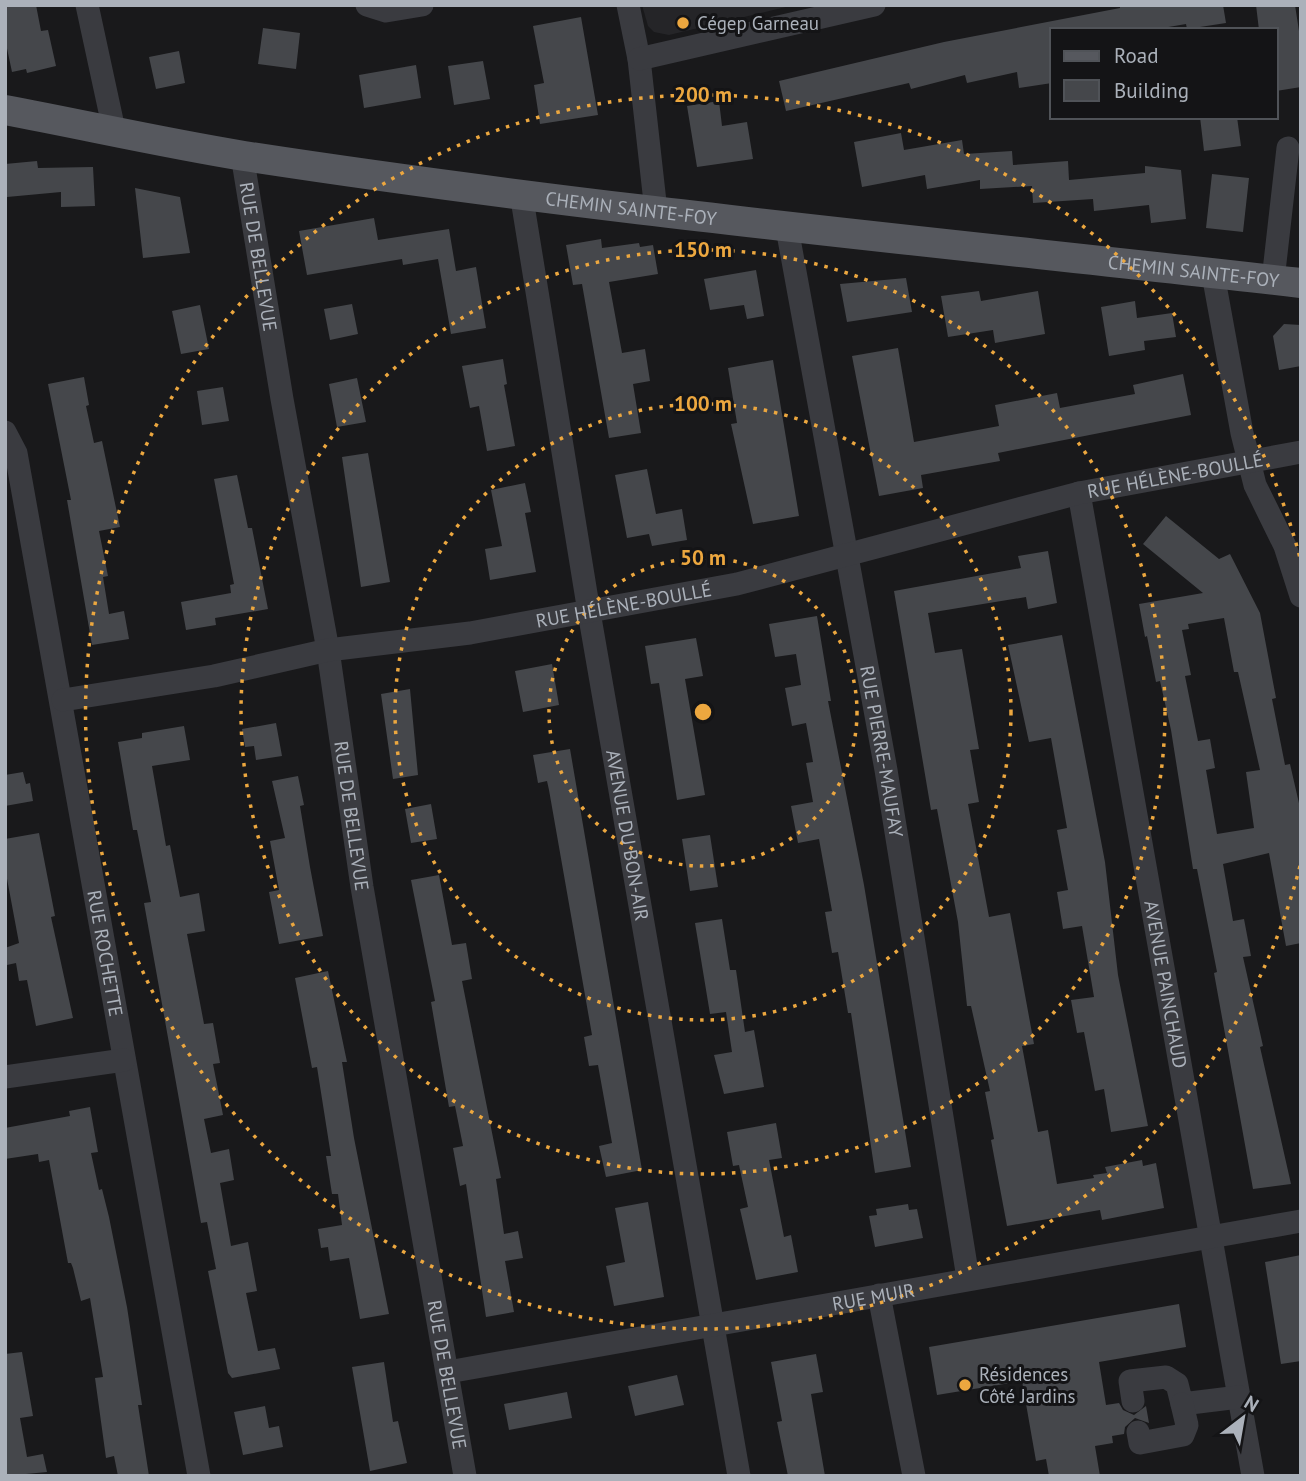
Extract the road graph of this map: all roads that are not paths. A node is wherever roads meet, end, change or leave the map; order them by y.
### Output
1 (87, 5) edge
2 (367, 5) edge
3 (422, 5) edge
4 (628, 5) edge
5 (874, 5) edge
6 (639, 59) junction
7 (5, 110) edge
8 (114, 130) junction
9 (1288, 148) dead end
10 (242, 155) junction
11 (521, 193) junction
12 (656, 211) junction
13 (787, 228) junction
14 (1213, 274) junction
15 (1287, 281) edge
16 (5, 432) edge
17 (1301, 453) edge
18 (1249, 461) junction
19 (1079, 493) junction
20 (847, 554) junction
21 (1301, 596) edge
22 (589, 612) junction
23 (328, 650) junction
24 (63, 700) junction
25 (124, 1060) junction
26 (5, 1077) edge
27 (1301, 1221) edge
28 (1213, 1236) junction
29 (968, 1278) junction
30 (879, 1295) junction
31 (712, 1327) junction
32 (448, 1372) junction
33 (1239, 1397) junction
34 (1133, 1401) dead end
35 (1182, 1404) junction
36 (1138, 1432) dead end
37 (199, 1476) edge
38 (465, 1476) edge
39 (739, 1476) edge
40 (914, 1476) edge
41 (1253, 1476) edge

1 - 8 street
2 - 3 street
4 - 6 street
5 - 6 street
6 - 12 street
7 - 8 main road, CHEMIN SAINTE-FOY
8 - 10 main road, CHEMIN SAINTE-FOY
9 - 15 street
10 - 11 main road, CHEMIN SAINTE-FOY
10 - 23 street, RUE DE BELLEVUE
11 - 12 main road, CHEMIN SAINTE-FOY
11 - 22 street, AVENUE DU BON-AIR
12 - 13 main road, CHEMIN SAINTE-FOY
13 - 14 main road, CHEMIN SAINTE-FOY
13 - 20 street, RUE PIERRE-MAUFAY
14 - 15 main road, CHEMIN SAINTE-FOY
14 - 18 street
16 - 24 street, RUE ROCHETTE
17 - 18 street, RUE HÉLÈNE-BOULLÉ
18 - 19 street, RUE HÉLÈNE-BOULLÉ
18 - 21 street
19 - 20 street, RUE HÉLÈNE-BOULLÉ
19 - 28 street, AVENUE PAINCHAUD
20 - 22 street, RUE HÉLÈNE-BOULLÉ
20 - 29 street, RUE PIERRE-MAUFAY
22 - 23 street, RUE HÉLÈNE-BOULLÉ
22 - 31 street, AVENUE DU BON-AIR
23 - 24 street, RUE HÉLÈNE-BOULLÉ
23 - 32 street, RUE DE BELLEVUE
24 - 25 street, RUE ROCHETTE
25 - 26 street
25 - 37 street, RUE ROCHETTE
27 - 28 street, RUE MUIR
28 - 29 street, RUE MUIR
28 - 33 street, AVENUE PAINCHAUD
29 - 30 street, RUE MUIR
30 - 31 street, RUE MUIR
30 - 40 street
31 - 32 street, RUE MUIR
31 - 39 street, AVENUE DU BON-AIR
32 - 38 street, RUE DE BELLEVUE
33 - 35 street
33 - 41 street, AVENUE PAINCHAUD
34 - 35 street
35 - 36 street

